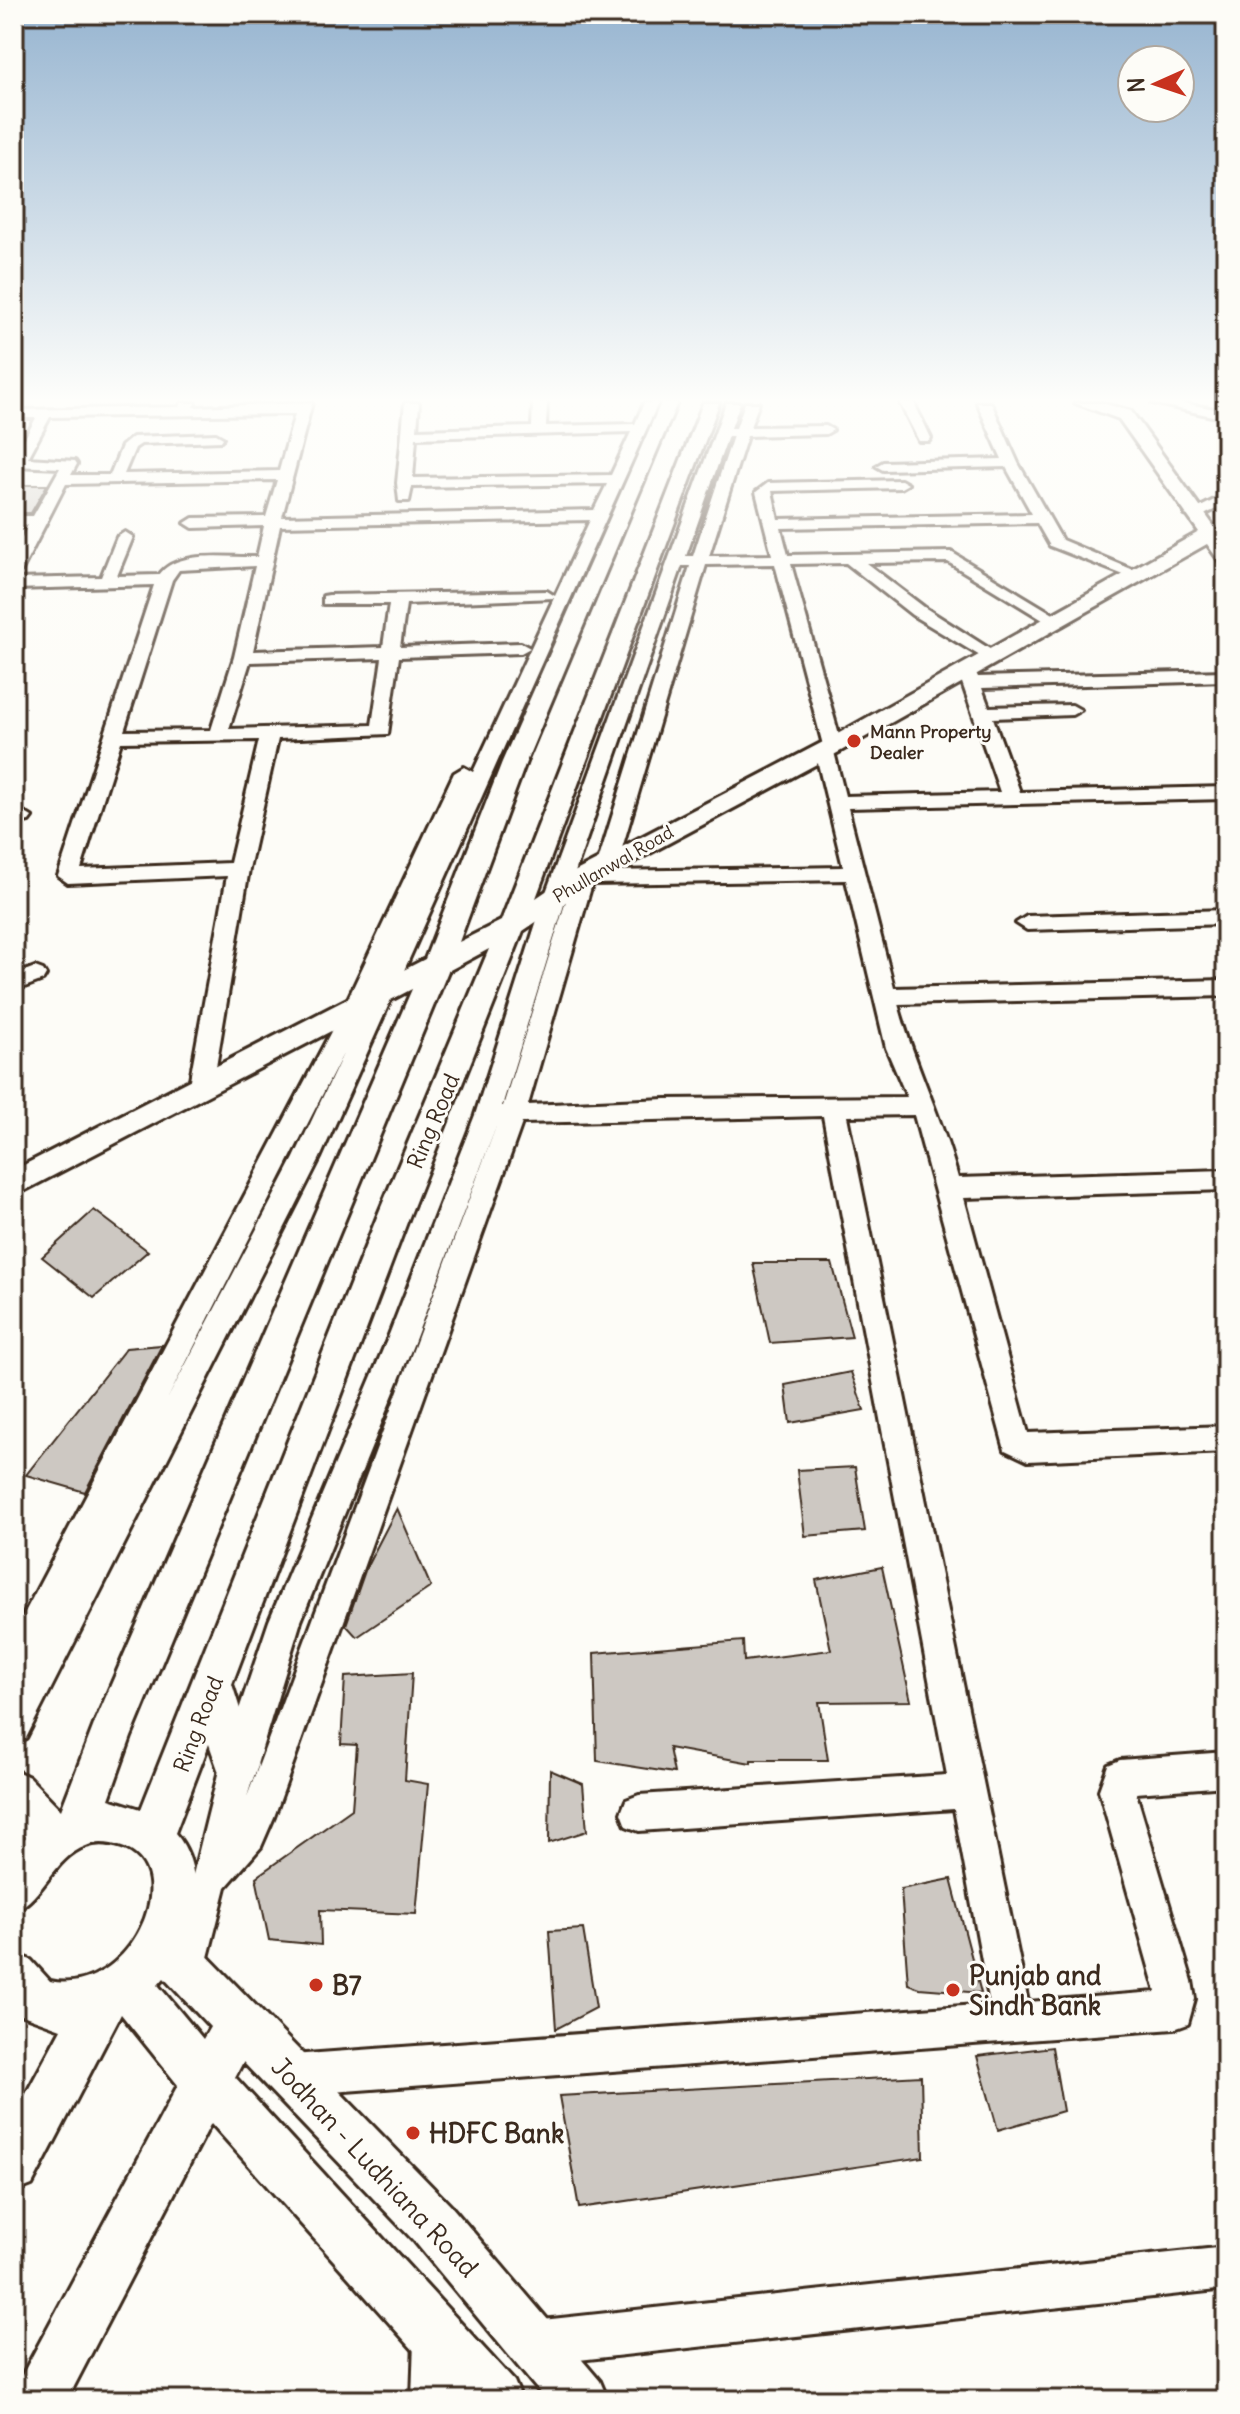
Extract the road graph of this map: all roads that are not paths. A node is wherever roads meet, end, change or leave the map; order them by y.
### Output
1 (591, 515) joint
2 (1193, 515) edge
3 (41, 516) edge
4 (274, 516) edge
5 (550, 516) edge
6 (620, 516) edge
7 (668, 516) edge
8 (692, 516) edge
9 (713, 516) edge
10 (768, 516) edge
11 (403, 518) joint
12 (1040, 518) joint
13 (943, 519) junction
14 (38, 520) junction
15 (14, 521) edge
16 (273, 521) junction
17 (193, 523) dead end
18 (770, 524) junction
19 (1208, 535) junction
20 (125, 537) dead end
21 (1226, 557) edge
22 (849, 558) junction
23 (779, 560) junction
24 (959, 560) junction
25 (267, 561) junction
26 (700, 561) junction
27 (675, 562) junction
28 (14, 570) edge
29 (1140, 576) junction
30 (164, 580) junction
31 (107, 582) junction
32 (14, 584) edge
33 (547, 596) junction
34 (398, 599) junction
35 (329, 600) dead end
36 (1057, 621) junction
37 (521, 648) junction
38 (390, 652) junction
39 (243, 657) junction
40 (990, 657) junction
41 (1226, 676) edge
42 (969, 677) junction
43 (1072, 710) dead end
44 (979, 713) junction
45 (270, 734) junction
46 (218, 736) junction
47 (113, 737) junction
48 (828, 748) junction
49 (1226, 793) edge
50 (1012, 798) junction
51 (837, 802) junction
52 (607, 865) junction
53 (239, 869) junction
54 (855, 873) junction
55 (583, 878) junction
56 (556, 895) junction
57 (1226, 917) edge
58 (1027, 923) dead end
59 (512, 926) junction
60 (437, 964) junction
61 (1226, 988) edge
62 (383, 992) junction
63 (885, 996) junction
64 (356, 1005) junction
65 (201, 1085) junction
66 (833, 1105) junction
67 (924, 1106) junction
68 (500, 1115) junction
69 (1226, 1180) edge
70 (14, 1184) edge
71 (948, 1188) junction
72 (414, 1343) junction
73 (1226, 1439) edge
74 (302, 1582) junction
75 (337, 1595) junction
76 (14, 1667) edge
77 (212, 1686) junction
78 (14, 1726) edge
79 (237, 1766) junction
80 (1226, 1769) edge
81 (965, 1791) junction
82 (14, 1792) edge
83 (639, 1813) dead end
84 (67, 1832) junction
85 (152, 1837) junction
86 (210, 1882) junction
87 (14, 1888) edge
88 (175, 1955) junction
89 (16, 1987) edge
90 (115, 1992) junction
91 (239, 2020) junction
92 (1013, 2022) junction
93 (292, 2075) junction
94 (207, 2082) junction
95 (14, 2167) edge
96 (1226, 2268) edge
97 (436, 2337) junction
98 (533, 2343) junction
99 (38, 2400) edge
100 (434, 2400) edge
101 (495, 2400) edge
102 (581, 2400) edge

1 - 33 street
1 - 62 street
2 - 19 street
3 - 14 street
4 - 16 street
5 - 11 street
6 - 60 street
7 - 59 street, Ring Road
8 - 27 street
9 - 26 street
10 - 18 street
11 - 16 street
12 - 13 street
12 - 29 street
13 - 18 street
13 - 24 street
14 - 15 street
14 - 28 street
16 - 17 street
16 - 25 street
18 - 23 street
19 - 21 street
19 - 29 street, Phullanwal Road
20 - 31 street
22 - 23 street
22 - 24 street
22 - 40 street
23 - 26 street
23 - 48 street
24 - 36 street
25 - 30 street
25 - 39 street
26 - 27 street
26 - 52 street
27 - 56 street
29 - 36 street, Phullanwal Road
30 - 31 street
30 - 47 street
31 - 32 street
33 - 34 street
33 - 37 street
34 - 35 street
34 - 38 street
36 - 40 street, Phullanwal Road
37 - 38 street
37 - 64 street
38 - 39 street
38 - 45 street
39 - 46 street
40 - 42 street, Phullanwal Road
41 - 42 street
42 - 44 street
42 - 48 street, Phullanwal Road
43 - 44 street
44 - 50 street
45 - 46 street
45 - 53 street
46 - 47 street
47 - 53 street
48 - 51 street
48 - 52 street, Phullanwal Road
49 - 50 street
50 - 51 street
51 - 54 street
52 - 55 street, Phullanwal Road
53 - 65 street
54 - 55 street
54 - 63 street
55 - 56 street, Phullanwal Road
55 - 68 street
56 - 59 street, Phullanwal Road
56 - 68 street
57 - 58 street
59 - 60 street, Phullanwal Road
59 - 77 street, Ring Road
60 - 62 street, Phullanwal Road
60 - 84 street
61 - 63 street
62 - 64 street, Phullanwal Road
62 - 78 street
63 - 67 street
64 - 65 street, Phullanwal Road
64 - 76 street
65 - 70 street, Phullanwal Road
66 - 67 street
66 - 68 street
66 - 81 street
67 - 71 street
68 - 72 street
69 - 71 street
71 - 73 street
72 - 74 street
72 - 75 street
74 - 75 street
74 - 79 street
75 - 86 street
77 - 79 street
77 - 85 street, Ring Road
79 - 86 street
80 - 92 street
81 - 83 street
81 - 92 street
82 - 84 street
84 - 85 street
84 - 87 street
85 - 88 street
86 - 88 street
88 - 90 street
88 - 91 street, Jodhan - Ludhiana Road
89 - 90 street
90 - 94 street
90 - 95 street
91 - 93 street, Jodhan - Ludhiana Road
91 - 94 street
92 - 93 street
93 - 98 street, Jodhan - Ludhiana Road
94 - 97 street
94 - 99 street
96 - 98 street
97 - 100 street
97 - 101 street
98 - 102 street, Jodhan - Ludhiana Road

